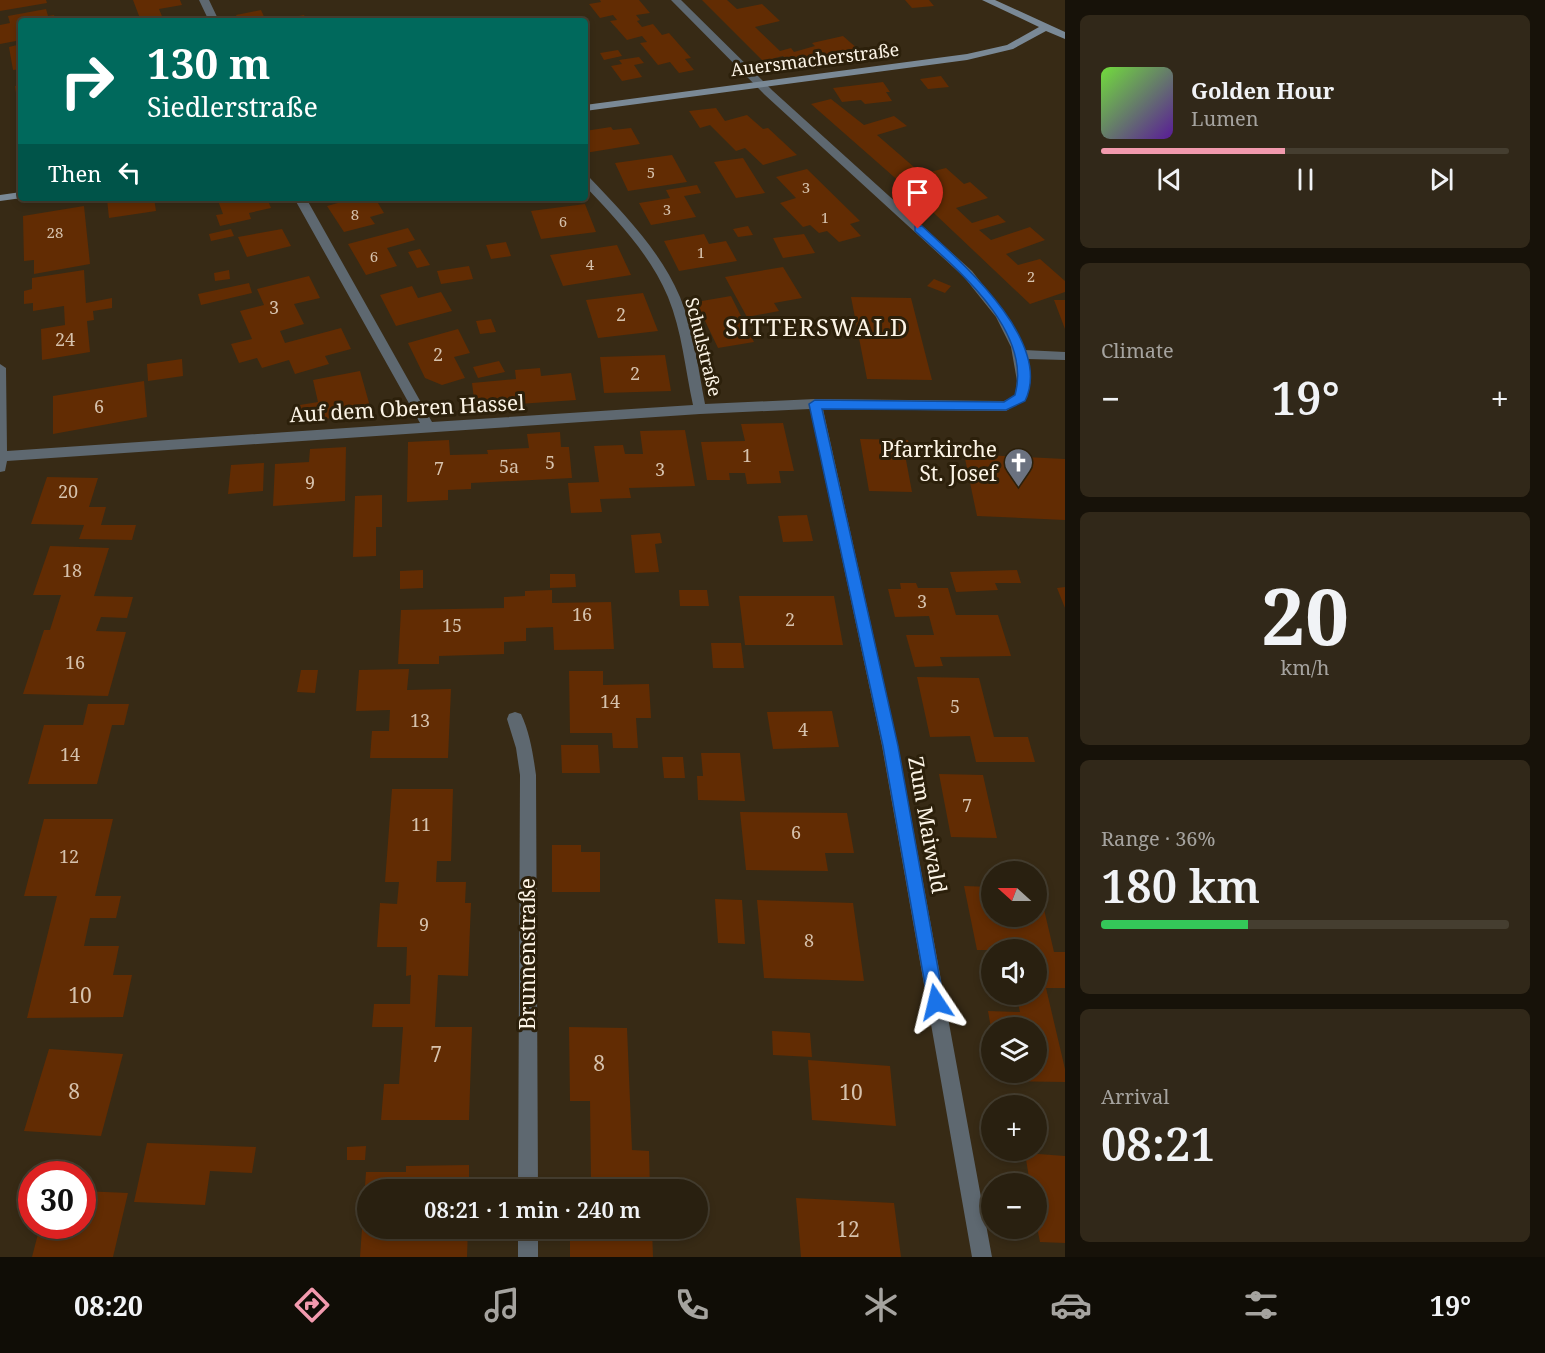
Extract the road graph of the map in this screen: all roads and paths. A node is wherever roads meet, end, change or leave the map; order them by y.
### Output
1 (204, 0) edge
2 (676, 0) edge
3 (987, 0) edge
4 (213, 18) edge
5 (1045, 28) junction
6 (1065, 36) edge
7 (759, 84) junction
8 (588, 108) edge
9 (588, 182) edge
10 (18, 195) edge
11 (0, 198) edge
12 (302, 201) edge
13 (1019, 354) junction
14 (1065, 356) edge
15 (0, 368) edge
16 (0, 401) edge
17 (815, 404) junction
18 (700, 409) junction
19 (429, 428) junction
20 (1, 462) edge
21 (515, 719) dead end
22 (528, 1179) edge
23 (528, 1239) edge
24 (528, 1257) edge
25 (982, 1257) edge

1 - 4 street
2 - 7 street, Auf dem Oberen Hassel
3 - 5 street
5 - 6 street
5 - 7 street, Auersmacherstraße
7 - 8 street, Auersmacherstraße
7 - 13 street, Auf dem Oberen Hassel
9 - 18 street, Schulstraße
10 - 11 street
12 - 19 street
13 - 14 street
13 - 17 street, Auf dem Oberen Hassel
15 - 16 street
16 - 20 street
17 - 18 street, Auf dem Oberen Hassel
17 - 25 street, Zum Maiwald
18 - 19 street, Auf dem Oberen Hassel
19 - 20 street, Auf dem Oberen Hassel
21 - 22 street, Brunnenstraße
23 - 24 street

